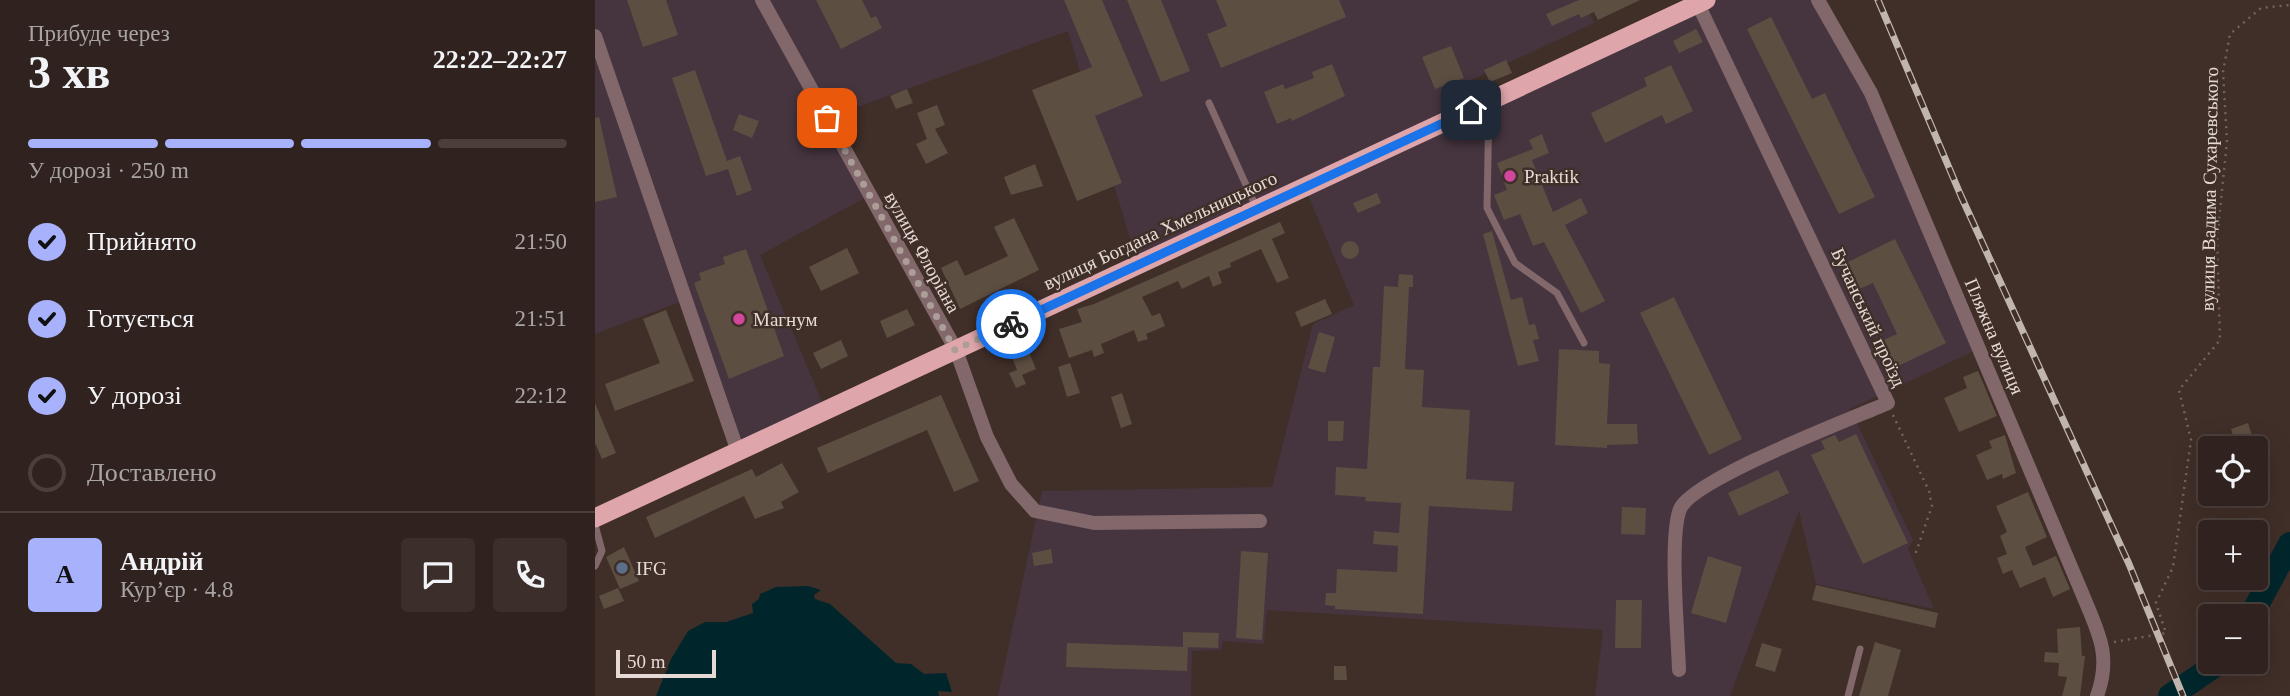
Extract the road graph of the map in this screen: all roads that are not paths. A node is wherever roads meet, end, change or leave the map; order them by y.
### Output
1 (762, 0) edge
2 (1818, 0) edge
3 (1702, 2) edge
4 (595, 36) edge
5 (1489, 101) junction
6 (1209, 103) dead end
7 (1257, 209) junction
8 (1584, 343) dead end
9 (955, 350) junction
10 (737, 452) junction
11 (595, 518) edge
12 (1260, 522) dead end
13 (595, 525) edge
14 (595, 566) edge
15 (1860, 649) dead end
16 (1679, 670) dead end
17 (1848, 696) edge
18 (2097, 696) edge

1 - 9 street, вулиця Флоріана
2 - 18 street, Пляжна вулиця
3 - 5 highway, вулиця Богдана Хмельницького
3 - 16 street, Бучанський проїзд
4 - 10 street
5 - 7 highway, вулиця Богдана Хмельницького
5 - 8 lane
6 - 7 lane
7 - 9 highway, вулиця Богдана Хмельницького
9 - 10 highway, вулиця Богдана Хмельницького
9 - 12 street, вулиця Флоріана
10 - 11 highway, вулиця Богдана Хмельницького
13 - 14 lane
15 - 17 lane

